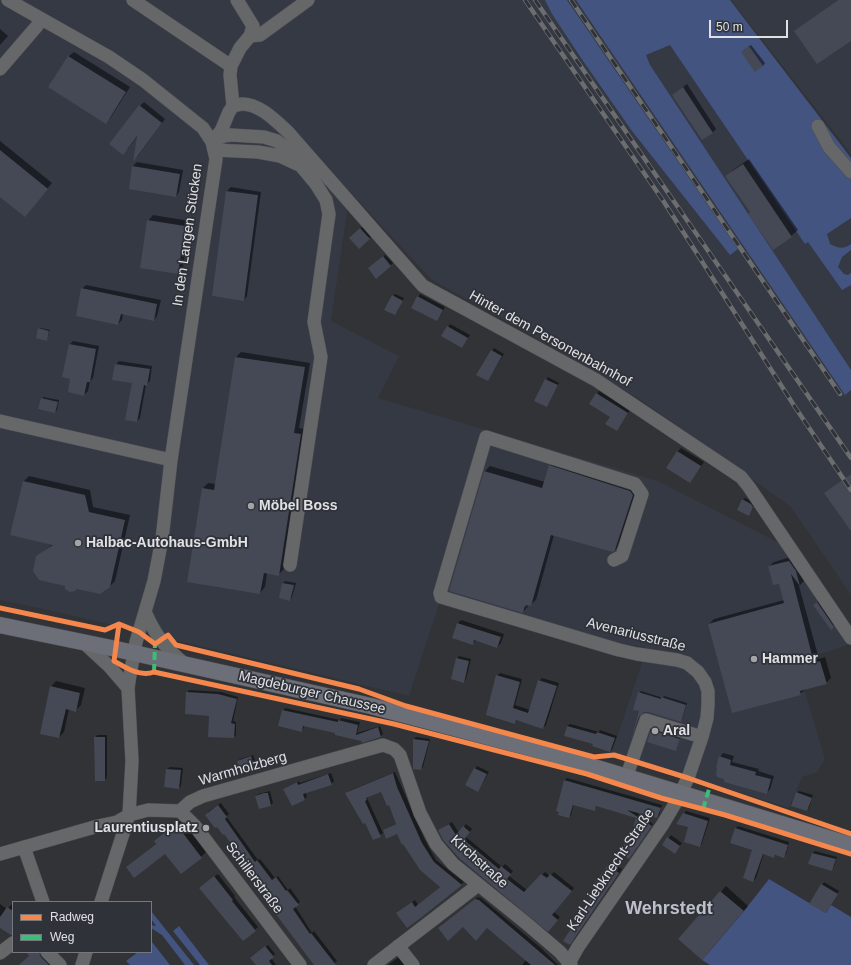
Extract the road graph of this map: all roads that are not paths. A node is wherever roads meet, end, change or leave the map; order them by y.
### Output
1 (8, 0) edge
2 (133, 0) edge
3 (237, 0) edge
4 (308, 0) edge
5 (41, 19) junction
6 (250, 36) junction
7 (231, 66) junction
8 (0, 70) edge
9 (233, 106) junction
10 (818, 126) dead end
11 (213, 146) junction
12 (851, 172) edge
13 (0, 421) edge
14 (171, 460) junction
15 (614, 560) dead end
16 (290, 565) dead end
17 (145, 612) junction
18 (0, 625) edge
19 (851, 638) edge
20 (83, 642) junction
21 (134, 653) junction
22 (185, 664) junction
23 (128, 688) junction
24 (702, 736) junction
25 (382, 745) joint
26 (626, 778) junction
27 (681, 794) junction
28 (180, 811) junction
29 (129, 815) junction
30 (851, 845) edge
31 (24, 846) junction
32 (0, 854) edge
33 (478, 885) junction
34 (43, 901) edge
35 (101, 901) edge
36 (12, 944) edge
37 (398, 946) junction
38 (0, 953) edge
39 (86, 953) edge
40 (569, 964) edge
41 (82, 965) edge
42 (300, 965) edge
43 (374, 965) edge
44 (413, 965) edge

1 - 5 street
2 - 7 street
3 - 6 street
4 - 6 street
5 - 8 street
5 - 11 street
6 - 7 street
7 - 9 street
9 - 11 street
9 - 19 street, Hinter dem Personenbahnhof
10 - 12 street
11 - 14 street, In den Langen Stücken
11 - 16 street
13 - 14 street
14 - 17 street, In den Langen Stücken
15 - 24 street, Avenariusstraße
17 - 21 street, In den Langen Stücken
17 - 22 street
18 - 20 main road, Magdeburger Chaussee
20 - 21 main road, Magdeburger Chaussee
20 - 23 street
21 - 22 main road, Magdeburger Chaussee
21 - 23 street, In den Langen Stücken
22 - 26 main road, Magdeburger Chaussee
23 - 29 street, In den Langen Stücken
24 - 26 street
24 - 27 street, Avenariusstraße
25 - 28 street, Warmholzberg
25 - 33 street, Kirchstraße
26 - 27 main road, Magdeburger Chaussee
27 - 30 main road, Magdeburger Chaussee
27 - 40 street, Karl-Liebknecht-Straße
28 - 29 street
28 - 42 street, Schillerstraße
29 - 31 street
29 - 35 street, In den Langen Stücken
31 - 32 street
31 - 34 street
33 - 37 street
33 - 40 street, Kirchstraße
36 - 38 street
37 - 43 street
37 - 44 street
39 - 41 street

